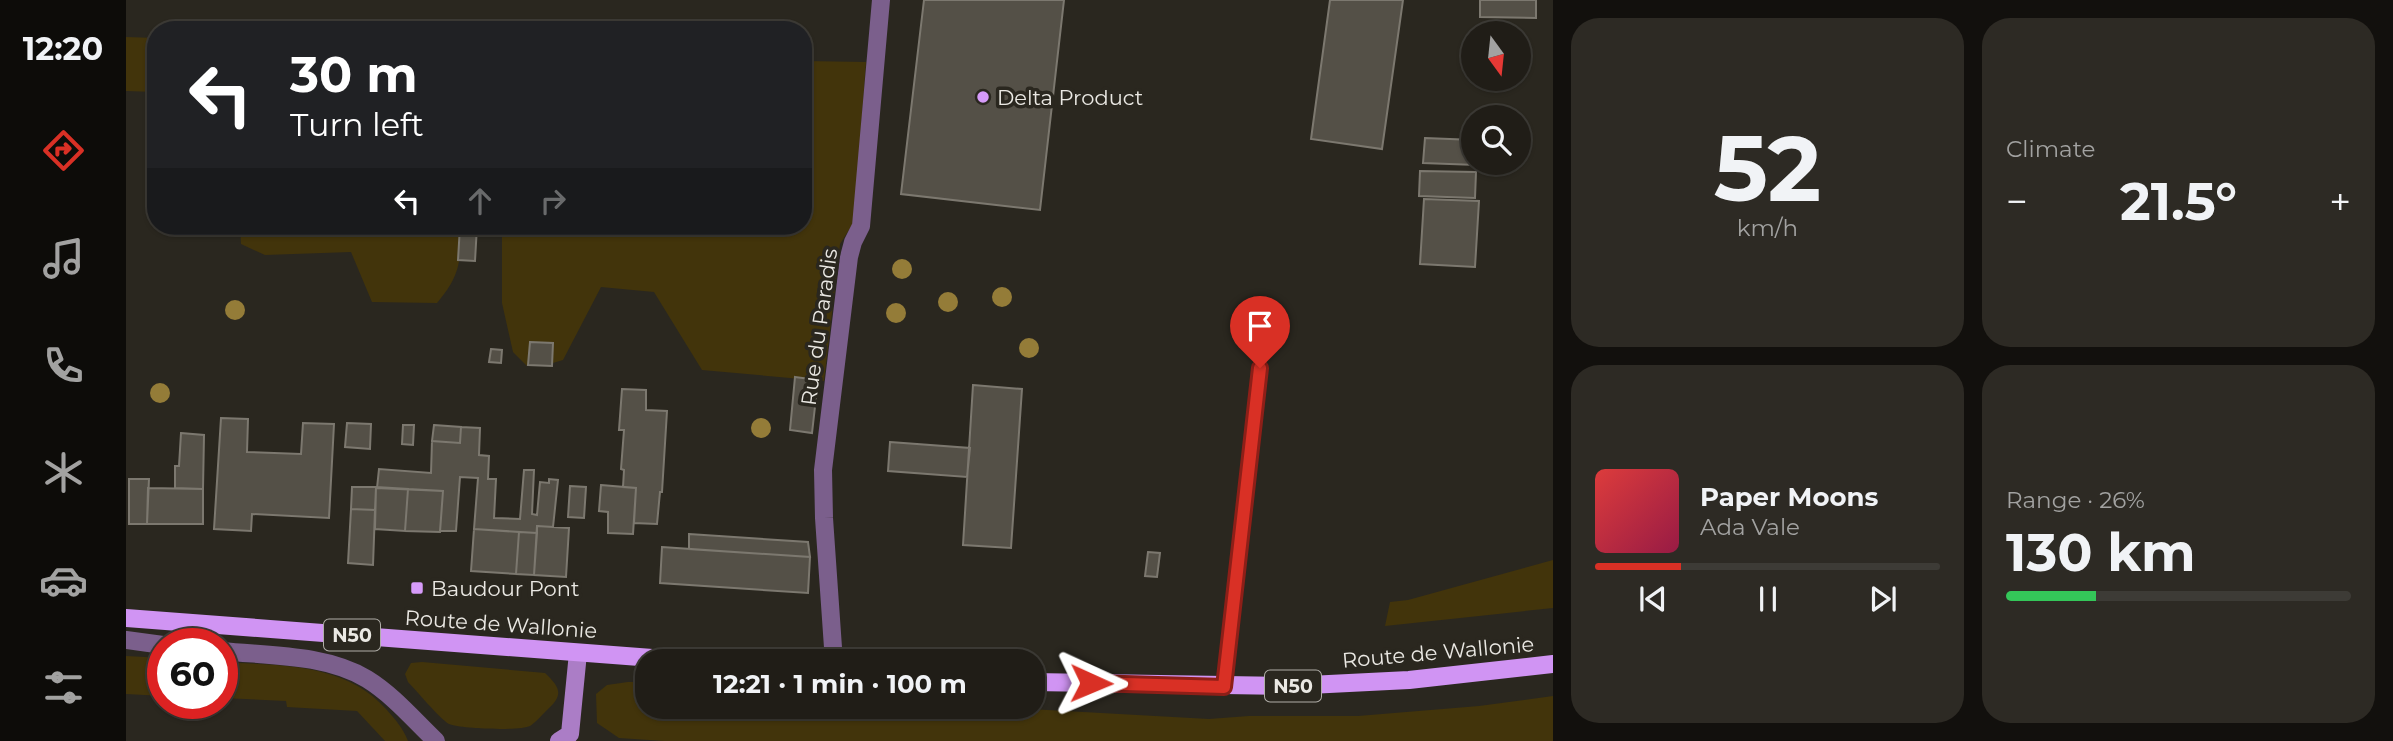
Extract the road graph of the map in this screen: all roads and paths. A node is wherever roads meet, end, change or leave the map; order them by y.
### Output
1 (881, 0) edge
2 (1260, 368) dead end
3 (126, 618) edge
4 (126, 640) edge
5 (147, 643) edge
6 (833, 649) edge
7 (238, 653) edge
8 (578, 653) junction
9 (635, 657) edge
10 (1553, 664) edge
11 (1045, 682) edge
12 (1224, 687) junction
13 (565, 738) edge
14 (436, 741) edge

1 - 6 street, Rue du Paradis
2 - 12 lane
3 - 8 main road, Route de Wallonie / N50
4 - 5 street
7 - 14 street
8 - 9 main road, Route de Wallonie / N50
8 - 13 main road
10 - 12 main road, Route de Wallonie / N50
11 - 12 main road, Route de Wallonie / N50

